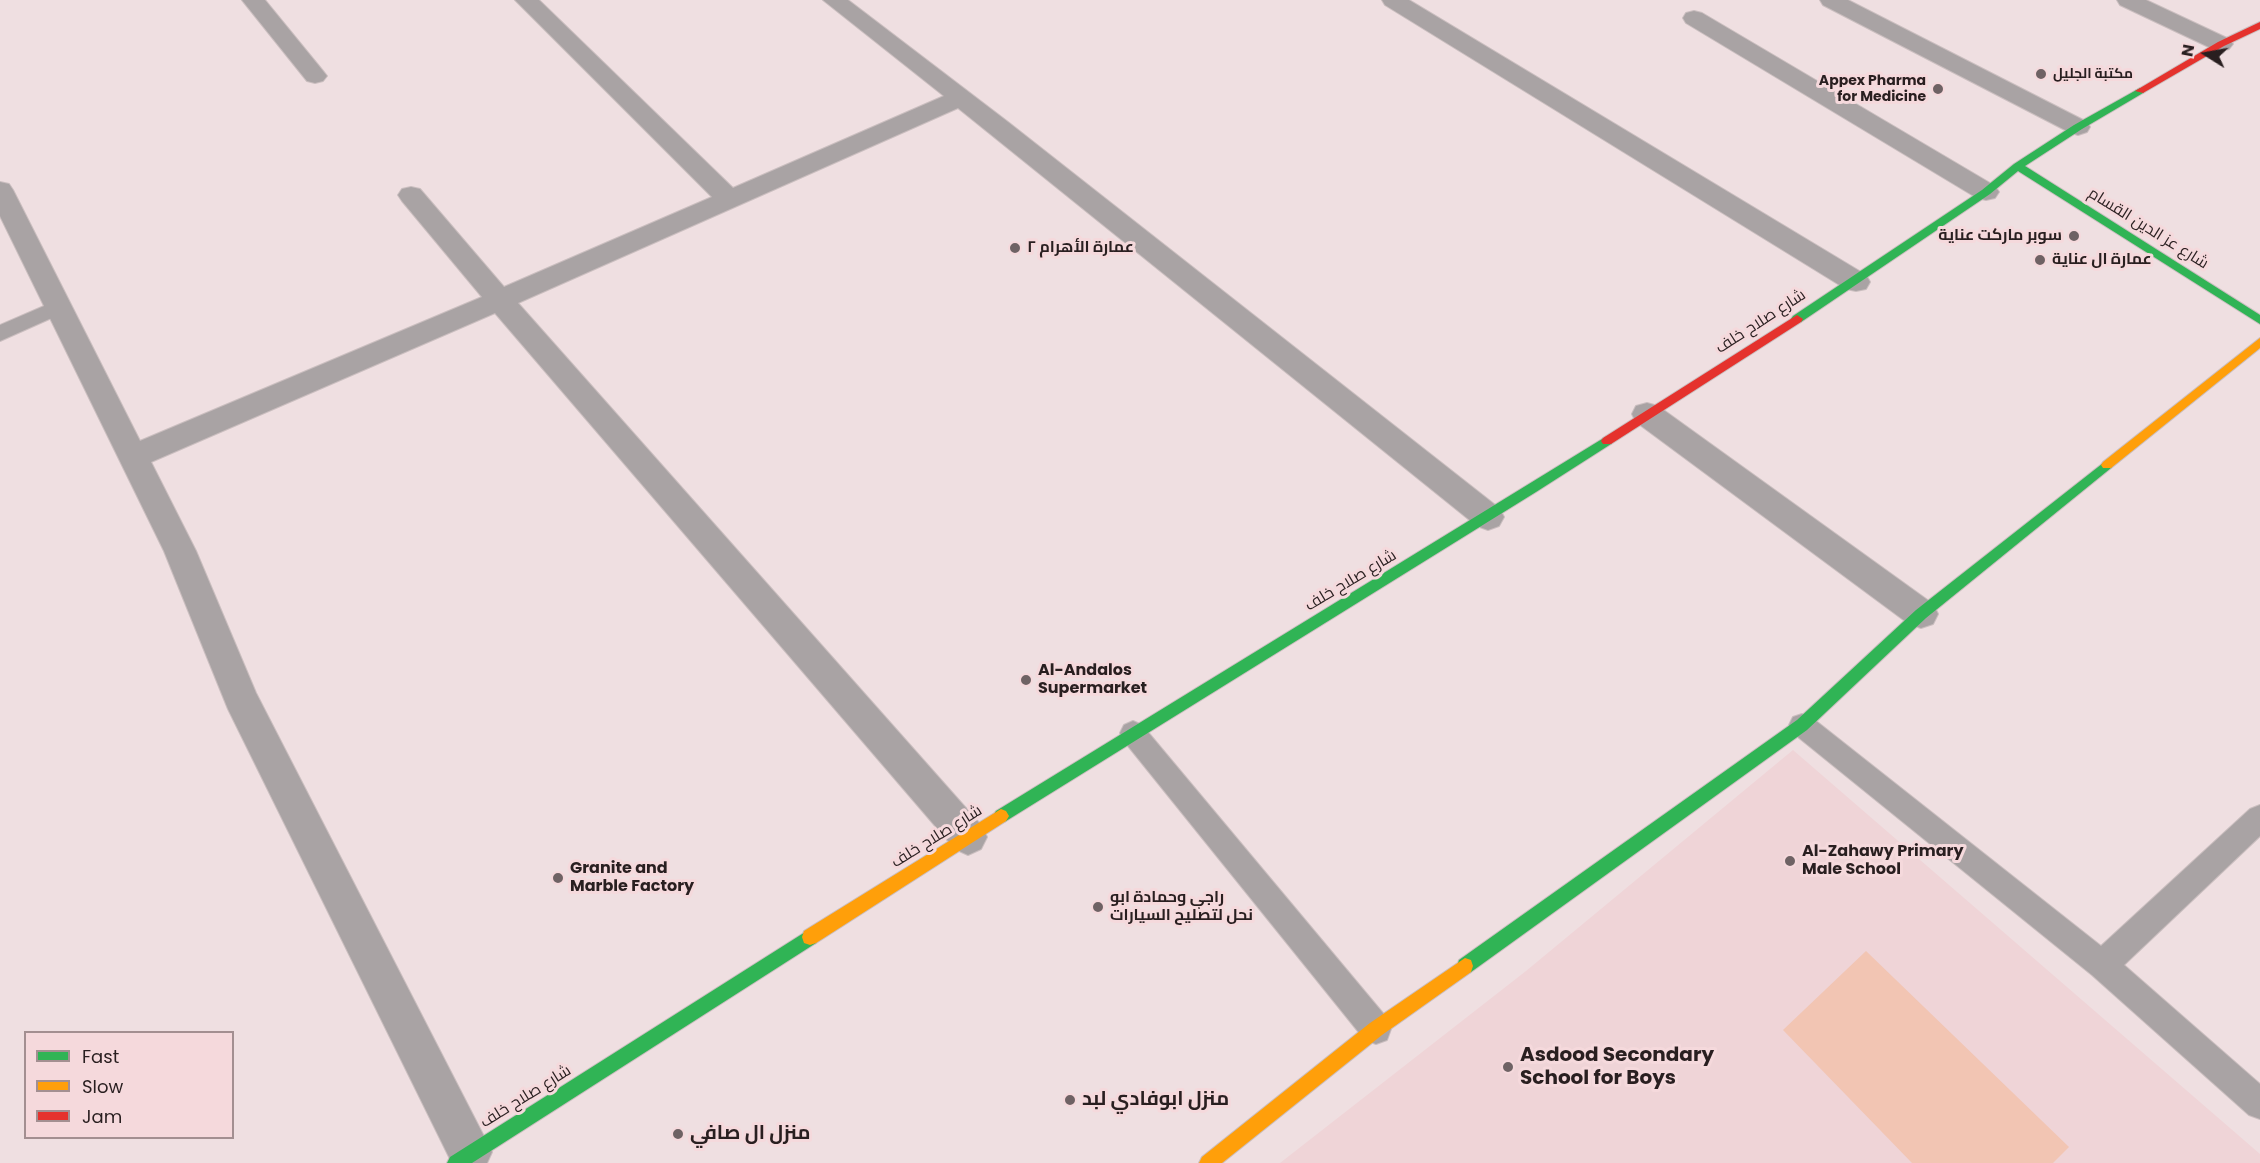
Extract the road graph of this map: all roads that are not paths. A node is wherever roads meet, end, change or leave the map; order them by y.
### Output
1 (253, 0) edge
2 (526, 0) edge
3 (834, 0) edge
4 (1393, 0) edge
5 (1832, 0) edge
6 (2128, 0) edge
7 (1694, 18) dead end
8 (2260, 25) edge
9 (2221, 44) junction
10 (315, 76) dead end
11 (960, 98) junction
12 (2078, 127) junction
13 (2018, 166) junction
14 (0, 190) edge
15 (1986, 192) junction
16 (411, 195) dead end
17 (730, 200) junction
18 (1856, 282) junction
19 (500, 300) junction
20 (58, 307) junction
21 (2260, 320) edge
22 (0, 334) edge
23 (2260, 342) edge
24 (1647, 414) junction
25 (133, 457) junction
26 (1488, 517) junction
27 (1921, 614) junction
28 (1802, 725) junction
29 (1133, 733) junction
30 (2260, 818) edge
31 (968, 837) junction
32 (2102, 964) junction
33 (1376, 1029) junction
34 (2260, 1104) edge
35 (463, 1158) edge
36 (1208, 1163) edge

1 - 10 street
2 - 17 street
3 - 11 street
4 - 18 street
5 - 12 street
6 - 9 street
7 - 15 street
8 - 9 main road, شارع صلاح خلف
9 - 12 main road, شارع صلاح خلف
11 - 17 street
11 - 26 street
12 - 13 main road, شارع صلاح خلف
13 - 15 main road, شارع صلاح خلف
13 - 21 main road, شارع عز الدين القسام
14 - 20 street
15 - 18 main road, شارع صلاح خلف
16 - 19 street
17 - 19 street
18 - 24 main road, شارع صلاح خلف
19 - 25 street
19 - 31 street
20 - 22 lane
20 - 25 street
23 - 27 main road
24 - 26 main road, شارع صلاح خلف
24 - 27 street
25 - 35 street
26 - 29 main road, شارع صلاح خلف
27 - 28 main road
28 - 32 lane
28 - 33 main road
29 - 31 main road, شارع صلاح خلف
29 - 33 lane
30 - 32 lane
31 - 35 main road, شارع صلاح خلف
32 - 34 lane
33 - 36 main road

